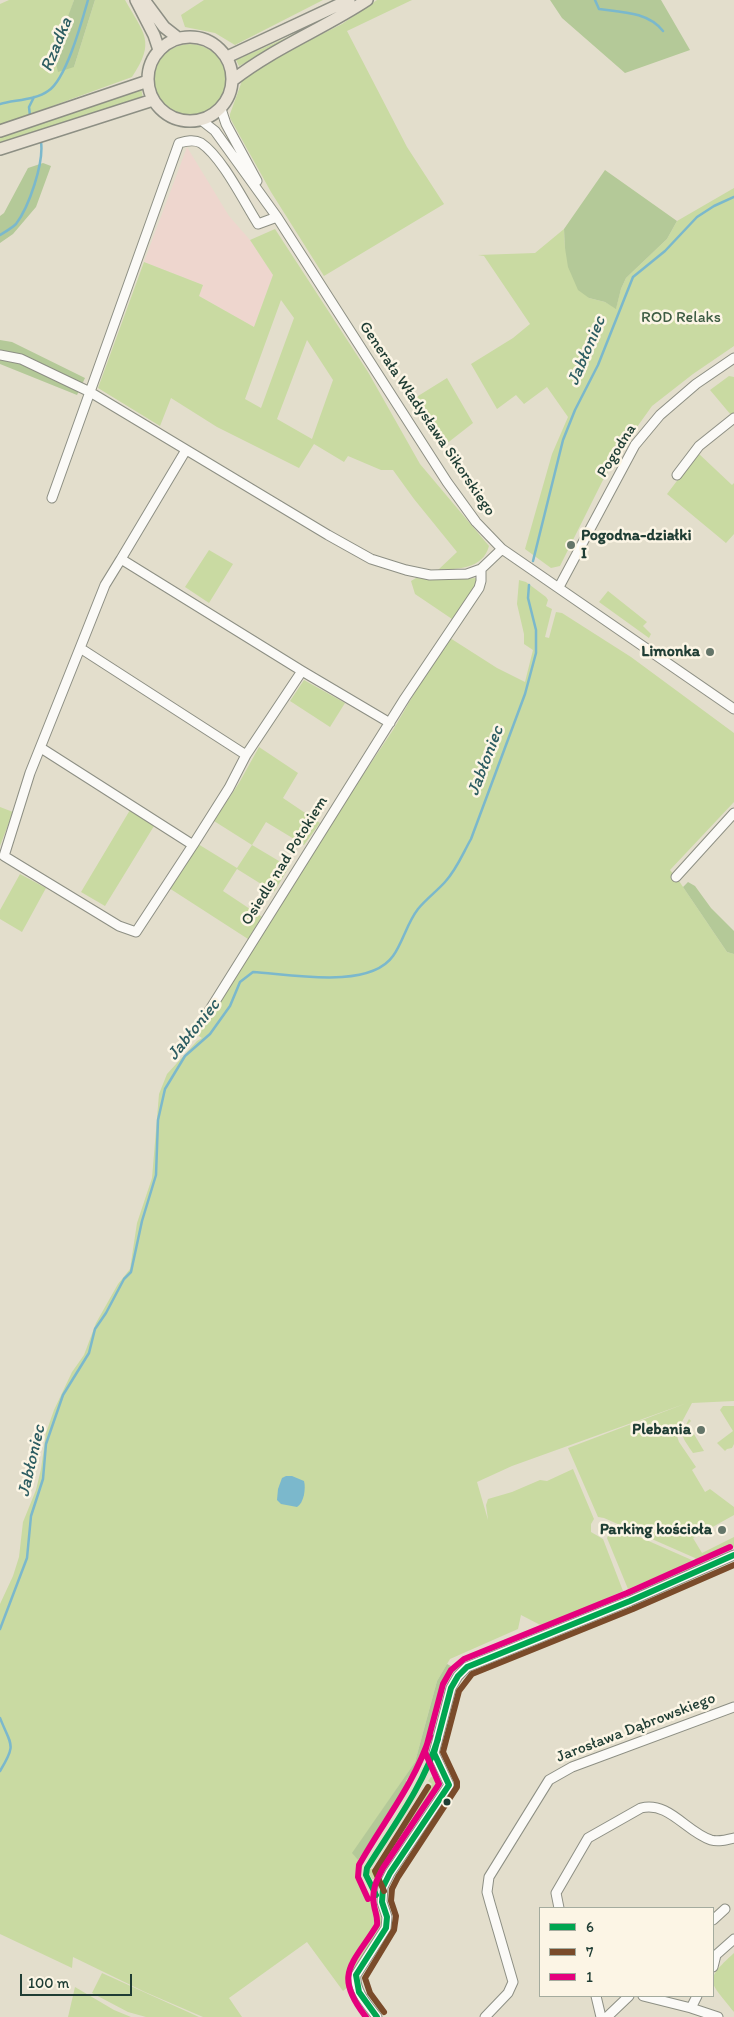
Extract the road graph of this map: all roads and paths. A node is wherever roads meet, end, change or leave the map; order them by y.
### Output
1 (136, 0) edge
2 (144, 0) edge
3 (349, 0) edge
4 (366, 0) edge
5 (178, 38) junction
6 (159, 50) junction
7 (227, 58) junction
8 (233, 80) junction
9 (148, 81) junction
10 (154, 100) junction
11 (220, 109) junction
12 (201, 120) junction
13 (0, 132) edge
14 (0, 150) edge
15 (277, 217) junction
16 (0, 355) edge
17 (733, 360) edge
18 (90, 392) junction
19 (734, 418) edge
20 (186, 450) junction
21 (677, 475) dead end
22 (52, 498) dead end
23 (502, 549) junction
24 (122, 559) junction
25 (481, 569) junction
26 (559, 587) junction
27 (80, 648) junction
28 (302, 671) junction
29 (734, 708) edge
30 (390, 723) junction
31 (41, 748) junction
32 (246, 755) junction
33 (734, 813) edge
34 (193, 845) junction
35 (676, 877) dead end
36 (206, 1016) dead end
37 (734, 1555) edge
38 (734, 1707) edge
39 (734, 1838) edge
40 (560, 1907) edge
41 (725, 1909) dead end
42 (714, 1919) edge
43 (734, 1939) edge
44 (714, 1960) edge
45 (596, 1997) edge
46 (628, 1997) edge
47 (647, 1997) edge
48 (696, 1997) edge
49 (690, 2008) junction
50 (377, 2017) edge
51 (485, 2017) edge
52 (601, 2017) edge
53 (607, 2017) edge
54 (718, 2017) edge

1 - 6 main road
2 - 5 main road
3 - 7 main road
4 - 8 main road
5 - 6 main road
5 - 7 main road
6 - 9 main road
7 - 8 main road
8 - 11 main road
9 - 10 main road
9 - 13 main road
10 - 12 main road
10 - 14 main road
11 - 12 main road
11 - 15 street, Generała Władysława Sikorskiego
12 - 15 street, Generała Władysława Sikorskiego
15 - 18 street
15 - 23 street, Generała Władysława Sikorskiego
16 - 18 street
17 - 26 street, Pogodna
18 - 20 street
18 - 22 street
19 - 21 street
20 - 24 street
20 - 25 street
23 - 25 street
23 - 26 street, Generała Władysława Sikorskiego
24 - 27 street
24 - 28 street
25 - 30 street, Osiedle nad Potokiem
26 - 29 street, Generała Władysława Sikorskiego
27 - 31 street
27 - 32 street
28 - 30 street
28 - 32 street
30 - 36 street, Osiedle nad Potokiem
31 - 34 street
31 - 34 street
32 - 34 street
33 - 35 street
37 - 50 street
38 - 51 street, Jarosława Dąbrowskiego
39 - 40 street
41 - 42 street
43 - 44 street
45 - 52 street
46 - 53 street
47 - 49 street
48 - 49 street
49 - 54 street

